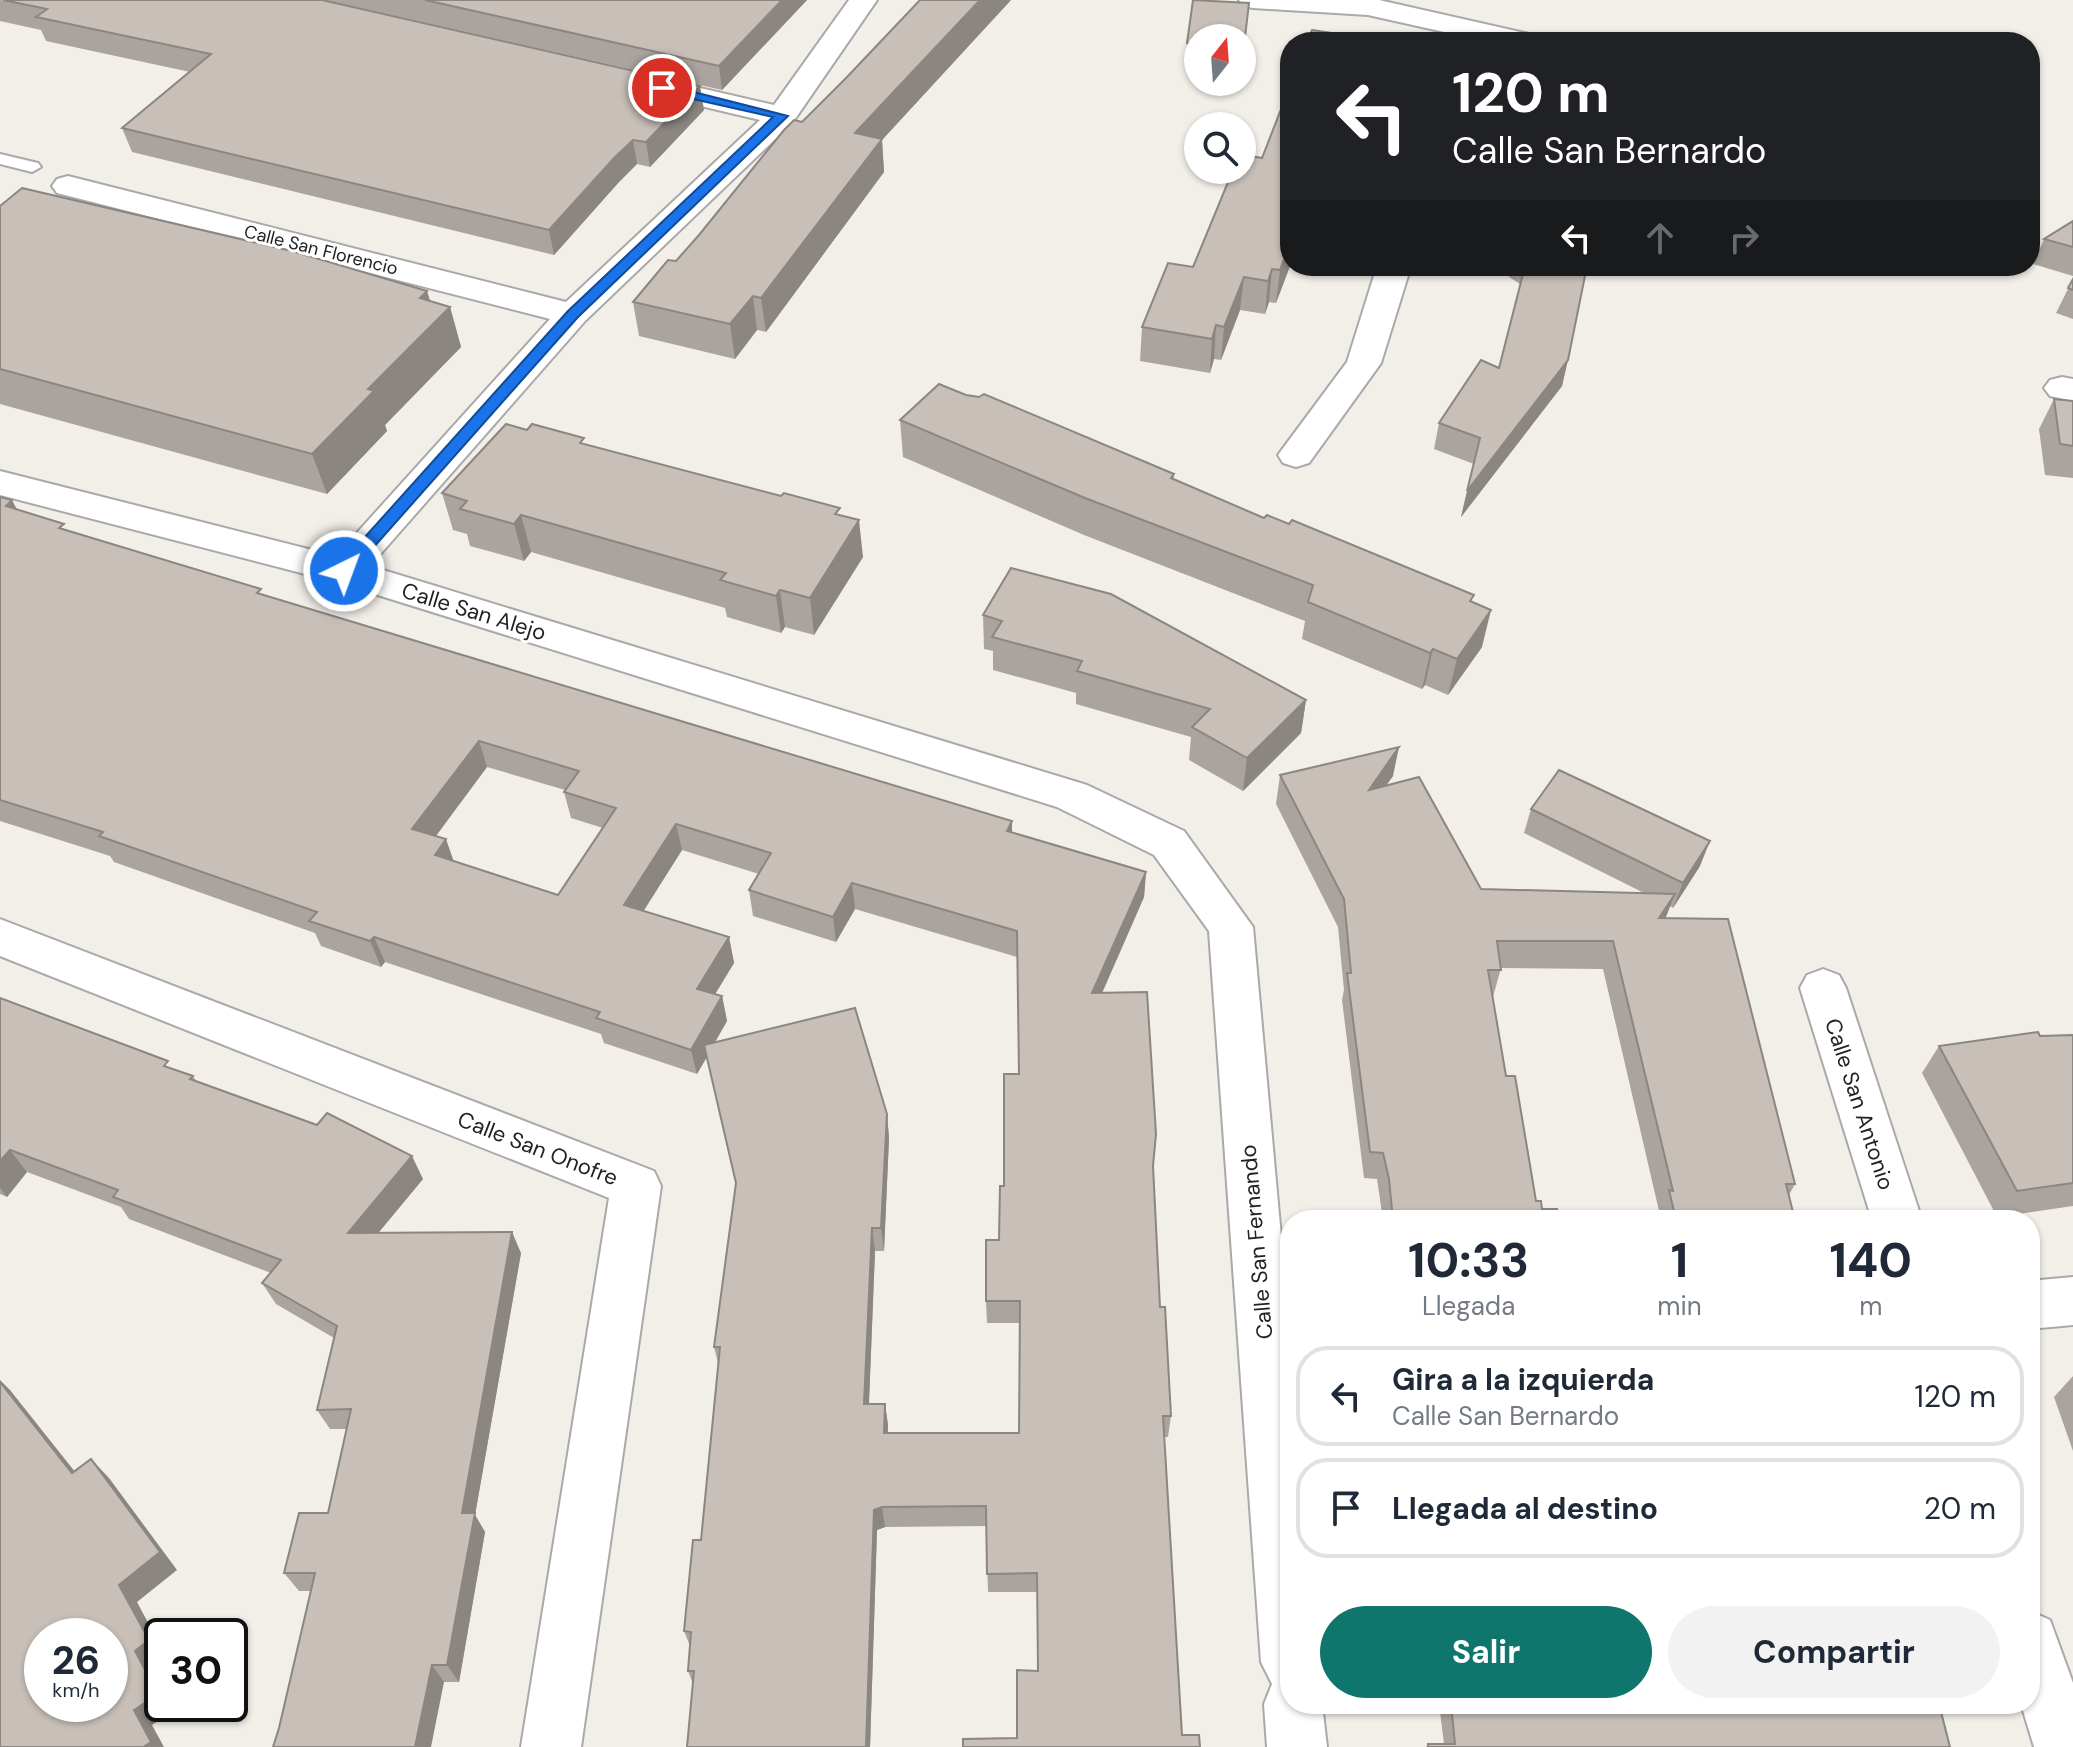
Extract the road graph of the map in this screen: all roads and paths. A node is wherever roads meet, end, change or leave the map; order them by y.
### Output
1 (863, 0) edge
2 (1253, 0) edge
3 (1458, 32) edge
4 (612, 77) edge
5 (782, 116) junction
6 (0, 159) edge
7 (32, 167) dead end
8 (68, 186) dead end
9 (1391, 276) edge
10 (573, 314) junction
11 (1296, 455) dead end
12 (0, 483) edge
13 (344, 571) junction
14 (1169, 843) joint
15 (0, 937) edge
16 (1823, 988) dead end
17 (1894, 1210) edge
18 (2073, 1301) edge
19 (2040, 1304) edge
20 (1280, 1537) edge
21 (2040, 1671) edge
22 (1294, 1714) edge
23 (551, 1747) edge
24 (1297, 1747) edge
25 (2064, 1747) edge

1 - 5 street
2 - 3 street
4 - 5 street
5 - 10 street
6 - 7 lane
8 - 10 street, Calle San Florencio
9 - 11 street
10 - 13 street
12 - 13 street, Calle San Alejo
13 - 14 street, Calle San Alejo
14 - 20 street, Calle San Fernando
15 - 23 street, Calle San Onofre
16 - 17 street, Calle San Antonio
18 - 19 street
21 - 25 street
22 - 24 street

